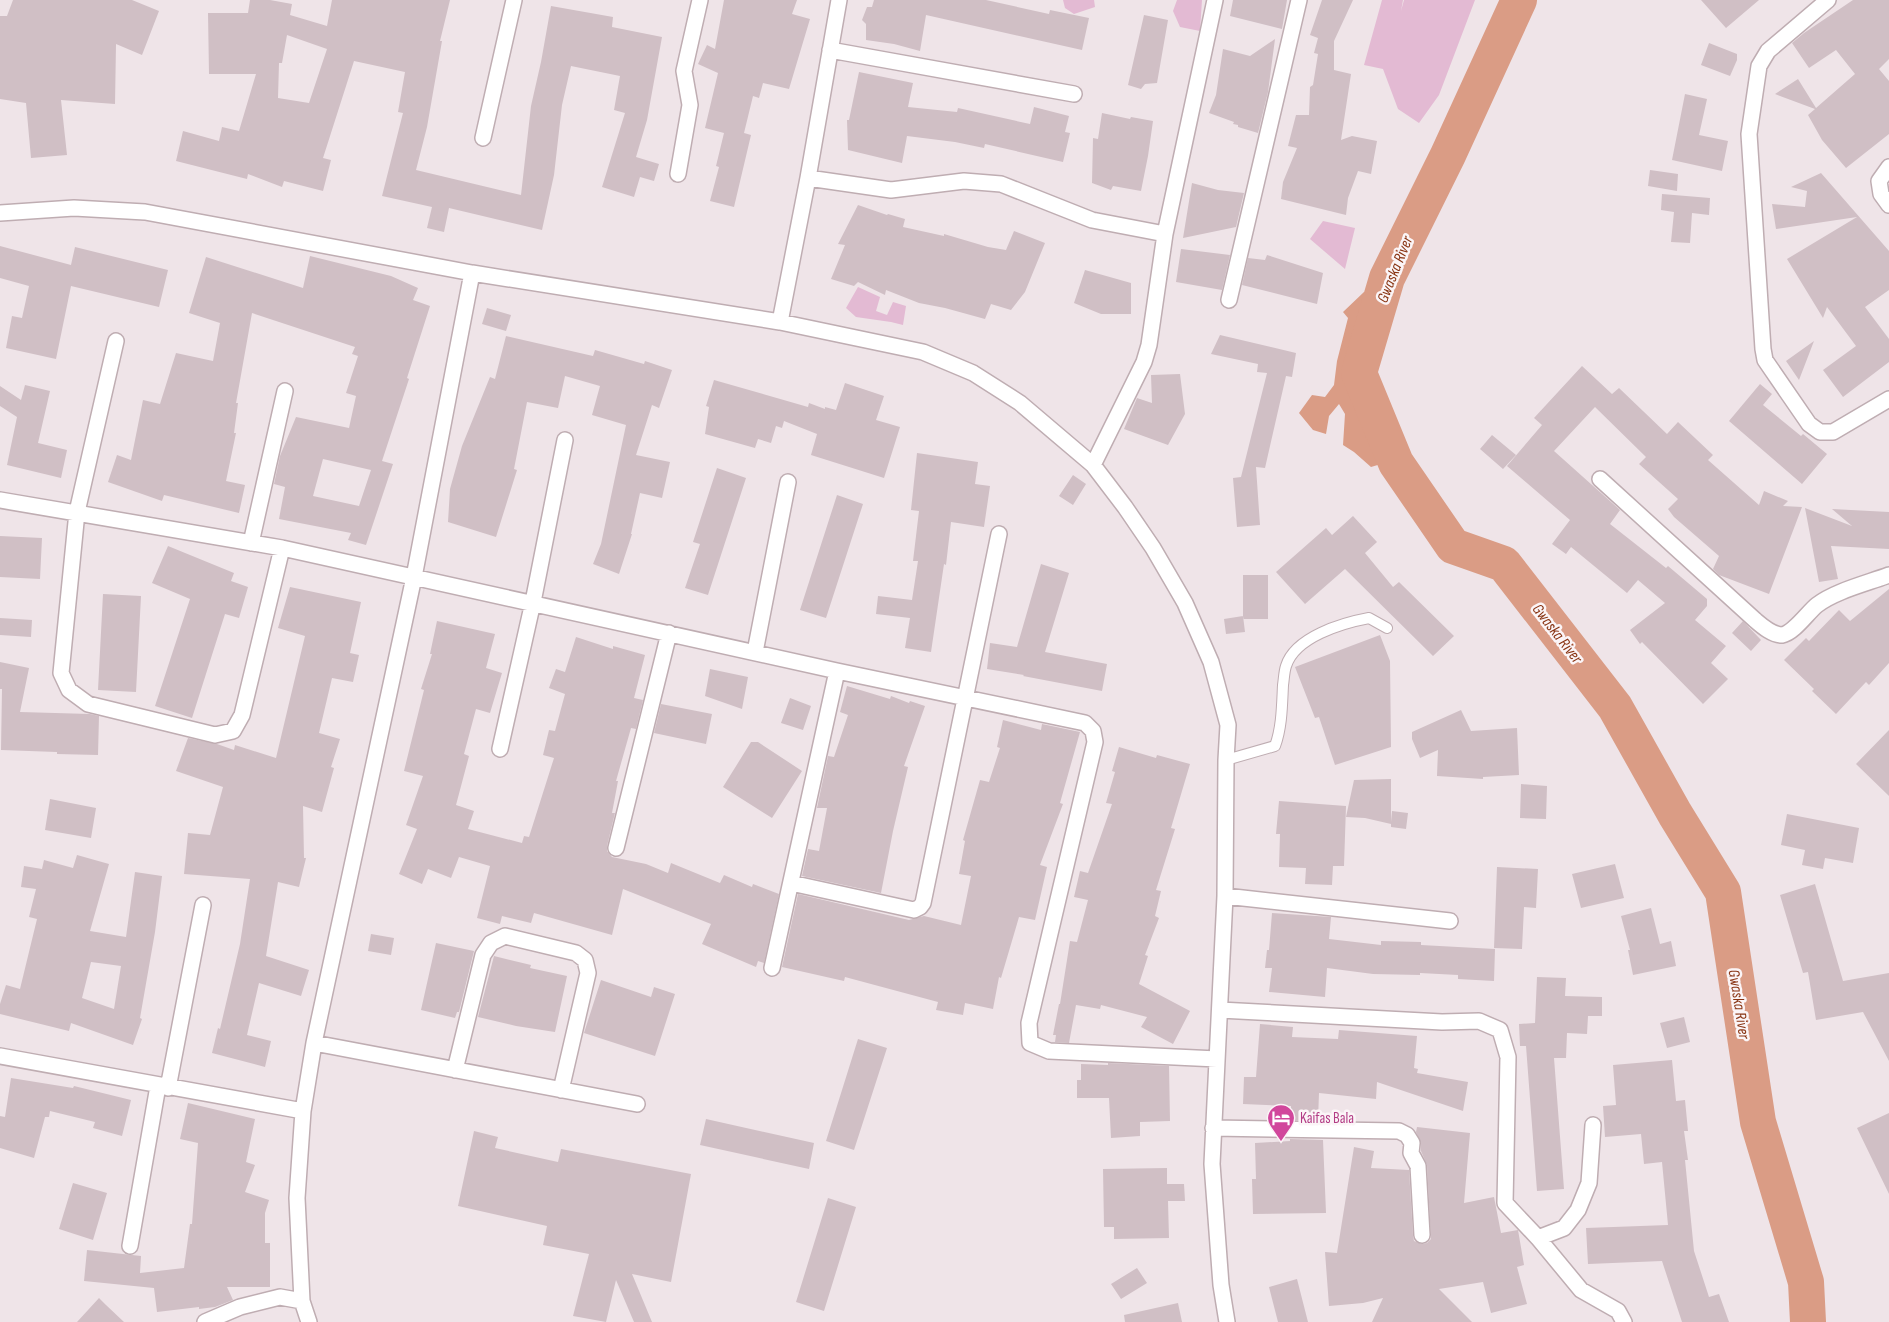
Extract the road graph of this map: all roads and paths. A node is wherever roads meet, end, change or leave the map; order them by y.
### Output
1 (514, 0) edge
2 (700, 0) edge
3 (838, 0) edge
4 (1215, 0) edge
5 (1298, 0) edge
6 (1828, 0) edge
7 (830, 50) junction
8 (1074, 94) dead end
9 (483, 138) dead end
10 (1889, 167) edge
11 (678, 174) dead end
12 (808, 178) junction
13 (1889, 205) edge
14 (0, 213) edge
15 (1166, 234) junction
16 (472, 273) junction
17 (1229, 300) dead end
18 (780, 322) junction
19 (116, 341) dead end
20 (286, 391) dead end
21 (1889, 399) edge
22 (565, 440) dead end
23 (1093, 465) junction
24 (1600, 479) dead end
25 (788, 482) dead end
26 (0, 500) edge
27 (78, 512) junction
28 (999, 534) dead end
29 (252, 543) junction
30 (282, 548) junction
31 (1889, 576) edge
32 (414, 577) junction
33 (533, 602) junction
34 (1387, 628) dead end
35 (669, 633) junction
36 (756, 652) junction
37 (837, 670) junction
38 (966, 698) junction
39 (500, 748) dead end
40 (1226, 760) junction
41 (616, 848) dead end
42 (791, 883) junction
43 (1225, 896) junction
44 (203, 905) dead end
45 (1450, 921) dead end
46 (772, 968) dead end
47 (1220, 1010) junction
48 (314, 1043) junction
49 (0, 1056) edge
50 (1217, 1059) junction
51 (455, 1070) junction
52 (163, 1087) junction
53 (561, 1090) junction
54 (637, 1104) dead end
55 (303, 1111) junction
56 (1593, 1124) dead end
57 (1213, 1128) junction
58 (1422, 1235) dead end
59 (1538, 1238) junction
60 (130, 1246) dead end
61 (302, 1301) junction
62 (205, 1322) edge
63 (310, 1322) edge
64 (1228, 1322) edge
65 (1624, 1322) edge

1 - 9 street
2 - 11 street
3 - 7 street
4 - 15 street
5 - 17 street
6 - 21 street
7 - 8 street
7 - 12 street
10 - 13 street
12 - 15 street
12 - 18 street
14 - 16 street
15 - 23 street
16 - 18 street
16 - 32 street
18 - 23 street
19 - 27 street
20 - 29 street
22 - 33 street
23 - 40 street
24 - 31 street
25 - 36 street
26 - 27 street
27 - 29 street
27 - 30 street
28 - 38 street
29 - 30 street
30 - 32 street
32 - 33 street
32 - 48 street
33 - 35 street
33 - 39 street
34 - 40 lane
35 - 36 street
35 - 41 street
36 - 37 street
37 - 38 street
37 - 42 street
38 - 42 street
38 - 50 street
40 - 43 street
42 - 46 street
43 - 45 street
43 - 47 street
44 - 52 street
47 - 50 street
47 - 59 street
48 - 51 street
48 - 55 street
49 - 52 street
50 - 57 street
51 - 53 street
51 - 53 street
52 - 55 street
52 - 60 street
53 - 54 street
55 - 61 street
56 - 59 street
57 - 58 street
57 - 64 street
59 - 65 street
61 - 62 street
61 - 63 street

